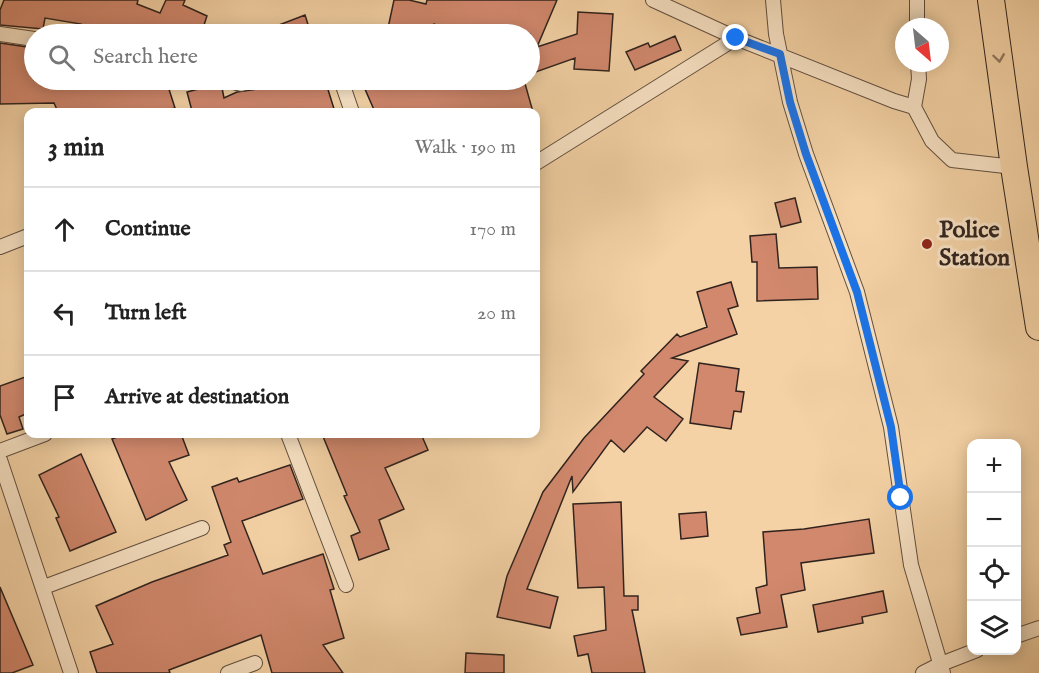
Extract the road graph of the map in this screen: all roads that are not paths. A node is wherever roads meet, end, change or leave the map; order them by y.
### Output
1 (653, 0) edge
2 (773, 0) edge
3 (916, 0) edge
4 (991, 0) edge
5 (917, 18) edge
6 (0, 34) edge
7 (24, 38) edge
8 (736, 38) junction
9 (780, 54) junction
10 (919, 72) edge
11 (344, 90) edge
12 (914, 107) junction
13 (351, 108) edge
14 (540, 160) edge
15 (1014, 167) junction
16 (24, 238) edge
17 (0, 247) edge
18 (1039, 327) edge
19 (34, 438) edge
20 (290, 438) edge
21 (0, 451) edge
22 (0, 460) edge
23 (202, 528) dead end
24 (346, 585) dead end
25 (44, 587) junction
26 (1039, 628) edge
27 (1021, 635) edge
28 (969, 655) edge
29 (255, 663) dead end
30 (942, 668) edge
31 (72, 673) edge
32 (228, 673) edge
33 (923, 673) edge

1 - 8 street
2 - 9 street
3 - 5 street
4 -> 15 highway
6 - 7 street
8 - 9 street
8 - 14 street
9 - 12 street
9 - 30 street
10 - 12 street
11 - 13 street
12 - 15 street
15 - 18 highway
16 - 17 street
19 - 21 street
20 - 24 street
22 - 25 street
23 - 25 street
25 - 31 street
26 - 27 street
28 - 30 street
29 - 32 street
30 - 33 street

